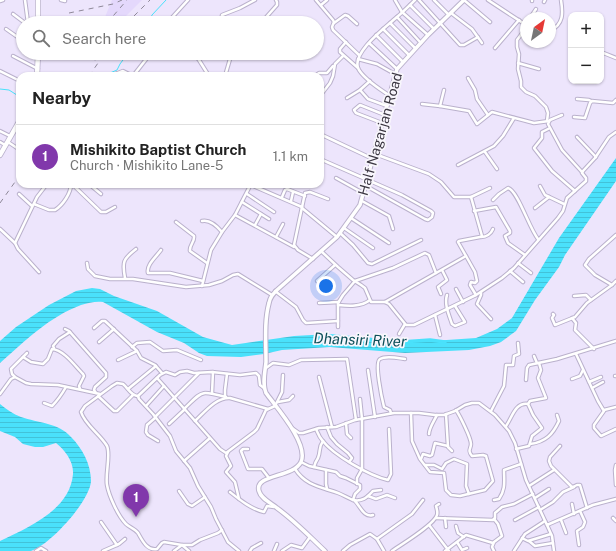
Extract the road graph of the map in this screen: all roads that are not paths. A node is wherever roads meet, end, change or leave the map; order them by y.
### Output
1 (3, 0) edge
2 (25, 0) edge
3 (38, 0) edge
4 (61, 0) edge
5 (188, 0) edge
6 (255, 0) edge
7 (276, 0) edge
8 (316, 0) edge
9 (327, 0) edge
10 (396, 0) edge
11 (415, 0) edge
12 (419, 0) edge
13 (434, 0) edge
14 (464, 0) edge
15 (488, 0) edge
16 (560, 0) edge
17 (0, 1) edge
18 (65, 1) dead end
19 (321, 5) junction
20 (410, 5) junction
21 (536, 9) dead end
22 (402, 12) junction
23 (534, 12) edge
24 (13, 14) dead end
25 (449, 14) junction
26 (16, 16) edge
27 (27, 16) edge
28 (38, 16) edge
29 (173, 16) edge
30 (222, 16) edge
31 (267, 16) edge
32 (397, 17) junction
33 (519, 20) joint
34 (490, 22) dead end
35 (334, 23) junction
36 (390, 23) junction
37 (441, 23) junction
38 (357, 24) dead end
39 (556, 27) edge
40 (6, 29) dead end
41 (383, 29) junction
42 (434, 29) junction
43 (376, 35) junction
44 (428, 35) junction
45 (520, 35) edge
46 (16, 36) edge
47 (478, 37) junction
48 (346, 42) junction
49 (369, 43) junction
50 (421, 43) junction
51 (482, 43) dead end
52 (415, 48) junction
53 (495, 48) dead end
54 (604, 53) edge
55 (360, 55) junction
56 (409, 55) junction
57 (13, 56) dead end
58 (343, 56) junction
59 (16, 58) edge
60 (616, 58) edge
61 (358, 59) junction
62 (21, 60) edge
63 (38, 60) edge
64 (146, 60) edge
65 (200, 60) edge
66 (230, 60) edge
67 (403, 62) junction
68 (518, 63) junction
69 (335, 64) junction
70 (358, 68) junction
71 (38, 69) junction
72 (398, 69) junction
73 (539, 69) dead end
74 (0, 71) edge
75 (38, 72) edge
76 (136, 72) edge
77 (207, 72) edge
78 (227, 72) edge
79 (324, 73) edge
80 (396, 74) junction
81 (468, 78) dead end
82 (16, 79) edge
83 (370, 81) junction
84 (360, 90) junction
85 (444, 90) dead end
86 (324, 91) edge
87 (390, 96) junction
88 (347, 98) dead end
89 (576, 99) dead end
90 (616, 100) edge
91 (591, 101) junction
92 (422, 104) dead end
93 (387, 106) junction
94 (440, 106) junction
95 (385, 115) junction
96 (488, 115) junction
97 (562, 115) dead end
98 (514, 118) junction
99 (574, 118) dead end
100 (548, 121) junction
101 (383, 124) junction
102 (16, 127) edge
103 (550, 128) junction
104 (0, 131) edge
105 (616, 132) edge
106 (11, 136) junction
107 (324, 136) edge
108 (577, 137) dead end
109 (0, 142) edge
110 (6, 143) junction
111 (16, 148) edge
112 (485, 152) junction
113 (0, 154) edge
114 (375, 154) junction
115 (596, 157) junction
116 (373, 160) junction
117 (324, 161) edge
118 (458, 165) dead end
119 (497, 169) dead end
120 (582, 172) junction
121 (336, 178) dead end
122 (368, 181) junction
123 (366, 186) junction
124 (540, 186) dead end
125 (44, 188) edge
126 (70, 188) edge
127 (75, 188) edge
128 (94, 188) edge
129 (249, 188) edge
130 (261, 188) edge
131 (490, 188) dead end
132 (575, 191) junction
133 (293, 192) junction
134 (19, 194) dead end
135 (101, 194) dead end
136 (246, 194) junction
137 (364, 194) junction
138 (305, 196) junction
139 (282, 197) junction
140 (471, 197) junction
141 (549, 197) junction
142 (328, 199) dead end
143 (493, 200) dead end
144 (362, 201) junction
145 (242, 202) junction
146 (291, 202) junction
147 (564, 204) junction
148 (33, 205) junction
149 (115, 207) dead end
150 (302, 207) junction
151 (535, 208) dead end
152 (474, 211) junction
153 (274, 212) dead end
154 (261, 214) junction
155 (235, 215) junction
156 (351, 218) junction
157 (269, 219) dead end
158 (202, 221) dead end
159 (176, 222) dead end
160 (283, 224) dead end
161 (254, 225) junction
162 (344, 228) junction
163 (0, 229) edge
164 (394, 229) dead end
165 (492, 229) dead end
166 (222, 232) junction
167 (340, 233) junction
168 (616, 235) edge
169 (276, 237) junction
170 (337, 237) junction
171 (481, 237) junction
172 (538, 239) junction
173 (421, 240) dead end
174 (15, 243) junction
175 (389, 243) dead end
176 (295, 247) junction
177 (136, 248) dead end
178 (372, 248) dead end
179 (161, 250) dead end
180 (321, 251) junction
181 (525, 255) junction
182 (466, 256) junction
183 (313, 258) junction
184 (207, 263) junction
185 (87, 264) dead end
186 (518, 264) junction
187 (335, 265) junction
188 (442, 270) junction
189 (510, 271) junction
190 (39, 272) dead end
191 (436, 273) junction
192 (531, 273) dead end
193 (125, 278) junction
194 (203, 281) junction
195 (355, 281) junction
196 (616, 281) edge
197 (317, 282) dead end
198 (523, 282) dead end
199 (612, 285) junction
200 (202, 286) junction
201 (456, 289) dead end
202 (276, 291) junction
203 (481, 292) junction
204 (441, 294) dead end
205 (272, 295) junction
206 (447, 295) dead end
207 (476, 295) junction
208 (574, 296) dead end
209 (370, 300) junction
210 (592, 300) junction
211 (385, 302) junction
212 (463, 302) junction
213 (319, 303) dead end
214 (339, 303) junction
215 (455, 306) junction
216 (447, 310) junction
217 (553, 314) dead end
218 (435, 315) junction
219 (572, 318) junction
220 (491, 319) dead end
221 (338, 321) junction
222 (404, 324) junction
223 (338, 327) dead end
224 (94, 328) dead end
225 (65, 329) dead end
226 (114, 329) junction
227 (70, 332) junction
228 (399, 334) dead end
229 (440, 335) dead end
230 (99, 342) dead end
231 (616, 342) edge
232 (518, 343) dead end
233 (132, 347) junction
234 (54, 348) junction
235 (594, 349) junction
236 (137, 351) junction
237 (27, 353) dead end
238 (576, 354) junction
239 (534, 356) dead end
240 (23, 357) junction
241 (405, 359) dead end
242 (118, 360) dead end
243 (201, 360) dead end
244 (538, 363) junction
245 (156, 366) junction
246 (265, 368) junction
247 (583, 369) junction
248 (368, 370) dead end
249 (213, 372) junction
250 (162, 373) junction
251 (199, 373) junction
252 (227, 374) junction
253 (283, 375) dead end
254 (601, 376) dead end
255 (15, 377) junction
256 (319, 377) dead end
257 (157, 378) junction
258 (572, 379) dead end
259 (526, 380) dead end
260 (589, 382) junction
261 (604, 382) dead end
262 (164, 386) junction
263 (66, 387) junction
264 (264, 388) junction
265 (592, 388) junction
266 (128, 389) junction
267 (81, 390) junction
268 (212, 393) junction
269 (0, 394) edge
270 (98, 394) junction
271 (133, 395) junction
272 (138, 396) junction
273 (225, 396) junction
274 (293, 396) dead end
275 (174, 398) junction
276 (230, 398) junction
277 (360, 399) dead end
278 (44, 403) dead end
279 (276, 404) junction
280 (528, 404) junction
281 (146, 406) junction
282 (616, 407) edge
283 (268, 408) junction
284 (184, 409) junction
285 (456, 410) junction
286 (604, 410) junction
287 (491, 412) junction
288 (391, 413) junction
289 (411, 413) junction
290 (446, 414) junction
291 (558, 415) dead end
292 (438, 416) junction
293 (155, 417) junction
294 (375, 417) junction
295 (362, 419) junction
296 (356, 420) junction
297 (195, 422) junction
298 (346, 423) junction
299 (169, 424) dead end
300 (289, 425) junction
301 (506, 426) junction
302 (327, 427) junction
303 (332, 427) junction
304 (316, 429) junction
305 (389, 429) dead end
306 (616, 429) edge
307 (429, 434) dead end
308 (210, 438) junction
309 (351, 438) dead end
310 (158, 441) dead end
311 (323, 441) junction
312 (530, 444) junction
313 (448, 446) junction
314 (560, 446) dead end
315 (248, 449) dead end
316 (516, 449) junction
317 (452, 450) dead end
318 (228, 451) junction
319 (420, 459) junction
320 (184, 461) junction
321 (301, 462) junction
322 (349, 462) junction
323 (521, 464) junction
324 (424, 465) junction
325 (616, 465) edge
326 (314, 467) junction
327 (295, 469) junction
328 (362, 469) junction
329 (326, 470) junction
330 (554, 470) junction
331 (270, 478) junction
332 (357, 484) junction
333 (616, 485) edge
334 (529, 486) junction
335 (575, 486) junction
336 (327, 489) junction
337 (549, 489) dead end
338 (381, 490) dead end
339 (179, 491) dead end
340 (230, 492) dead end
341 (469, 494) junction
342 (533, 494) junction
343 (368, 496) junction
344 (205, 497) junction
345 (239, 498) junction
346 (395, 498) dead end
347 (535, 498) junction
348 (616, 499) edge
349 (354, 500) junction
350 (424, 500) dead end
351 (494, 500) dead end
352 (439, 504) dead end
353 (572, 504) dead end
354 (587, 508) junction
355 (539, 509) junction
356 (280, 510) junction
357 (580, 511) junction
358 (574, 514) junction
359 (373, 515) dead end
360 (436, 518) junction
361 (445, 518) junction
362 (613, 518) dead end
363 (494, 519) junction
364 (515, 520) dead end
365 (561, 520) junction
366 (545, 521) junction
367 (616, 521) edge
368 (101, 522) dead end
369 (429, 525) junction
370 (547, 525) junction
371 (456, 526) dead end
372 (446, 527) dead end
373 (222, 530) junction
374 (566, 533) dead end
375 (551, 534) junction
376 (311, 537) junction
377 (464, 537) junction
378 (522, 538) junction
379 (125, 539) dead end
380 (377, 539) junction
381 (528, 541) junction
382 (457, 542) junction
383 (261, 543) dead end
384 (493, 543) junction
385 (553, 543) junction
386 (117, 544) junction
387 (277, 544) dead end
388 (579, 544) dead end
389 (182, 545) junction
390 (467, 548) dead end
391 (286, 549) junction
392 (448, 550) edge
393 (36, 551) edge
394 (46, 551) edge
395 (103, 551) edge
396 (174, 551) edge
397 (188, 551) edge
398 (239, 551) edge
399 (250, 551) edge
400 (274, 551) edge
401 (282, 551) edge
402 (289, 551) edge
403 (325, 551) edge
404 (343, 551) edge
405 (384, 551) edge
406 (392, 551) edge
407 (444, 551) edge
408 (494, 551) edge
409 (514, 551) edge
410 (554, 551) edge

1 - 17 street
2 - 27 street
3 - 28 highway
4 - 18 street
5 - 29 street
6 - 30 street
7 - 31 street
8 - 19 street
9 - 19 street
10 - 22 street
11 - 20 street
12 - 37 street
13 - 25 street
14 - 25 main road, Half Nagarjan Road
14 - 34 street
15 - 33 street
16 - 39 street
19 - 35 street
20 - 22 street
20 - 42 street
21 - 23 street
22 - 32 street
22 - 44 street
24 - 26 street
25 - 37 main road, Half Nagarjan Road
25 - 47 street
32 - 36 street
32 - 50 street
33 - 53 street
35 - 38 street
35 - 48 street
36 - 41 street
36 - 52 street
37 - 42 main road, Half Nagarjan Road
37 - 47 street
40 - 46 street
41 - 43 street
41 - 56 street
42 - 44 main road, Half Nagarjan Road
43 - 49 street
43 - 67 street
44 - 50 main road, Half Nagarjan Road
45 - 68 street
47 - 51 street
48 - 55 street
48 - 58 street
49 - 55 street
49 - 72 street
50 - 52 main road, Half Nagarjan Road
52 - 56 main road, Half Nagarjan Road
54 - 60 street
55 - 61 street
56 - 67 main road, Half Nagarjan Road
57 - 59 street
58 - 69 street
58 - 70 street
61 - 70 street
61 - 80 street
62 - 71 street
63 - 71 highway
64 - 76 street
65 - 77 street
66 - 78 street
67 - 72 main road, Half Nagarjan Road
68 - 73 street
68 - 100 street
69 - 79 street
69 - 86 street
70 - 83 street
71 - 75 highway
72 - 80 main road, Half Nagarjan Road
74 - 82 street
80 - 87 main road, Half Nagarjan Road
81 - 96 street
83 - 84 street
83 - 87 street
84 - 88 street
84 - 93 street
85 - 94 street
87 - 93 main road, Half Nagarjan Road
89 - 91 street
90 - 91 street
91 - 99 street
92 - 94 street
93 - 95 main road, Half Nagarjan Road
94 - 96 street
95 - 101 main road, Half Nagarjan Road
95 - 101 street
96 - 98 street
97 - 100 street
98 - 100 street
98 - 112 street
100 - 103 street
101 - 114 main road, Half Nagarjan Road
102 - 106 highway
103 - 120 street
103 - 132 street
104 - 106 street
105 - 115 street
106 - 110 highway
107 - 116 street
108 - 115 street
109 - 110 street
110 - 111 street
110 - 113 highway
112 - 118 street
112 - 119 street
114 - 116 main road, Half Nagarjan Road
114 - 140 street
115 - 120 street
116 - 122 main road, Half Nagarjan Road
117 - 122 street
120 - 132 street
121 - 137 street
122 - 123 main road, Half Nagarjan Road
122 - 123 street
123 - 137 main road, Half Nagarjan Road
124 - 141 street
125 - 148 street
126 - 148 street
127 - 149 street
128 - 135 street
129 - 136 street
130 - 139 street
131 - 140 street
132 - 147 street
133 - 138 street
133 - 139 street
133 - 146 street
134 - 148 street
136 - 145 street
136 - 153 street
137 - 144 main road, Half Nagarjan Road
138 - 142 street
138 - 150 street
139 - 146 street
140 - 152 street
141 - 147 street
141 - 151 street
143 - 172 street
144 - 156 main road, Half Nagarjan Road
144 - 164 street
145 - 154 street
145 - 155 street
146 - 150 street
147 - 172 street
148 - 174 street
150 - 170 street
150 - 176 street
152 - 171 street
152 - 181 street
154 - 157 street
154 - 161 street
155 - 161 street
155 - 166 street
156 - 162 main road, Half Nagarjan Road
156 - 175 street
158 - 166 street
159 - 184 street
160 - 169 street
161 - 169 street
162 - 167 main road, Half Nagarjan Road
162 - 178 street
163 - 174 street
165 - 171 street
166 - 184 street
167 - 170 main road, Half Nagarjan Road
167 - 173 street
168 - 199 street
169 - 176 street
170 - 180 main road, Half Nagarjan Road
171 - 182 street
172 - 181 street
174 - 190 street
176 - 183 street
177 - 193 street
179 - 194 street
180 - 183 main road, Half Nagarjan Road
180 - 187 street
181 - 186 street
182 - 188 street
182 - 207 street
183 - 202 main road, Half Nagarjan Road
184 - 194 street
185 - 193 street
186 - 189 street
186 - 192 street
187 - 195 street
187 - 197 street
188 - 191 street
188 - 204 street
189 - 198 street
189 - 203 street
191 - 195 street
191 - 211 street
193 - 200 street
194 - 200 street
195 - 209 street
195 - 214 street
196 - 199 street
199 - 210 street
200 - 205 street
201 - 212 street
202 - 205 main road, Half Nagarjan Road
202 - 221 street
203 - 207 street
203 - 220 street
205 - 246 main road
206 - 216 street
207 - 212 street
208 - 210 street
209 - 211 street
209 - 214 street
210 - 219 street
211 - 222 street
212 - 215 street
213 - 214 street
214 - 221 street
215 - 216 street
215 - 216 street
216 - 218 street
217 - 219 street
218 - 222 street
218 - 229 street
219 - 235 street
221 - 223 street
222 - 228 street
224 - 226 street
225 - 227 street
226 - 230 street
226 - 233 street
227 - 234 street
227 - 270 street
231 - 235 street
232 - 287 street
233 - 236 street
233 - 243 street
234 - 240 street
234 - 267 street
235 - 238 street
236 - 242 street
236 - 245 street
237 - 240 street
238 - 244 street
238 - 247 street
239 - 244 street
240 - 255 street
241 - 288 street
244 - 259 street
244 - 280 street
245 - 250 street
245 - 266 street
246 - 264 main road
246 - 296 street
247 - 258 street
247 - 260 street
248 - 294 street
249 - 251 street
249 - 252 street
249 - 268 street
250 - 251 street
250 - 257 street
251 - 275 street
252 - 264 street
252 - 273 street
253 - 279 street
254 - 260 street
255 - 263 street
255 - 269 street
256 - 303 street
257 - 262 street
257 - 272 street
260 - 265 street
261 - 265 street
262 - 275 street
262 - 281 street
263 - 267 street
263 - 278 street
264 - 279 main road
265 - 286 street
266 - 270 street
266 - 271 street
267 - 270 street
268 - 273 street
268 - 284 street
270 - 271 street
270 - 389 street
271 - 272 street
272 - 281 street
273 - 276 street
274 - 279 street
275 - 284 street
275 - 293 street
276 - 283 street
276 - 297 street
277 - 295 street
279 - 283 street
279 - 300 main road
280 - 301 street
280 - 312 street
281 - 293 street
282 - 286 street
283 - 318 street
284 - 297 street
284 - 299 street
285 - 287 street
285 - 290 street
285 - 341 street
286 - 306 street
287 - 301 street
288 - 289 street
288 - 294 street
289 - 292 street
289 - 319 street
290 - 292 street
290 - 313 street
291 - 312 street
292 - 307 street
293 - 310 street
293 - 320 street
294 - 295 street
295 - 296 street
295 - 328 street
296 - 298 street
297 - 308 street
298 - 303 street
298 - 309 street
300 - 304 street
300 - 321 main road
301 - 316 street
302 - 303 street
302 - 304 street
302 - 322 street
304 - 311 street
305 - 328 street
308 - 318 street
308 - 320 street
311 - 322 street
311 - 326 street
312 - 316 street
313 - 317 street
313 - 319 street
314 - 330 street
315 - 331 street
316 - 323 street
318 - 345 street
319 - 324 street
320 - 344 street
321 - 326 street
321 - 327 main road
322 - 328 street
323 - 334 street
323 - 351 street
324 - 341 street
324 - 341 street
325 - 333 street
326 - 329 street
327 - 331 main road
327 - 336 street
328 - 332 street
329 - 332 street
329 - 336 street
330 - 334 street
330 - 335 street
331 - 356 main road
332 - 349 street
334 - 342 street
335 - 354 street
335 - 355 street
336 - 349 street
337 - 347 street
338 - 343 street
339 - 344 street
340 - 345 street
342 - 347 street
342 - 363 street
343 - 346 street
343 - 349 street
344 - 373 street
345 - 356 street
347 - 355 street
348 - 354 street
349 - 359 street
350 - 380 street
352 - 360 street
353 - 358 street
354 - 357 street
355 - 364 street
355 - 366 street
356 - 376 main road
357 - 358 street
357 - 388 street
358 - 365 street
360 - 361 street
360 - 369 street
361 - 363 street
361 - 372 street
362 - 367 street
363 - 384 street
365 - 370 street
365 - 374 street
366 - 370 street
366 - 378 street
368 - 386 street
369 - 392 street
369 - 406 street
370 - 375 street
371 - 377 street
373 - 389 street
373 - 398 street
375 - 381 street
375 - 385 street
376 - 391 street
376 - 403 main road
377 - 382 street
377 - 384 street
378 - 381 street
378 - 409 street
379 - 386 street
380 - 404 street
380 - 405 street
381 - 385 street
382 - 390 street
382 - 392 street
383 - 399 street
384 - 408 street
385 - 410 street
386 - 395 street
387 - 400 street
389 - 396 street
389 - 397 street
391 - 401 street
391 - 402 street
392 - 407 street
393 - 394 street

